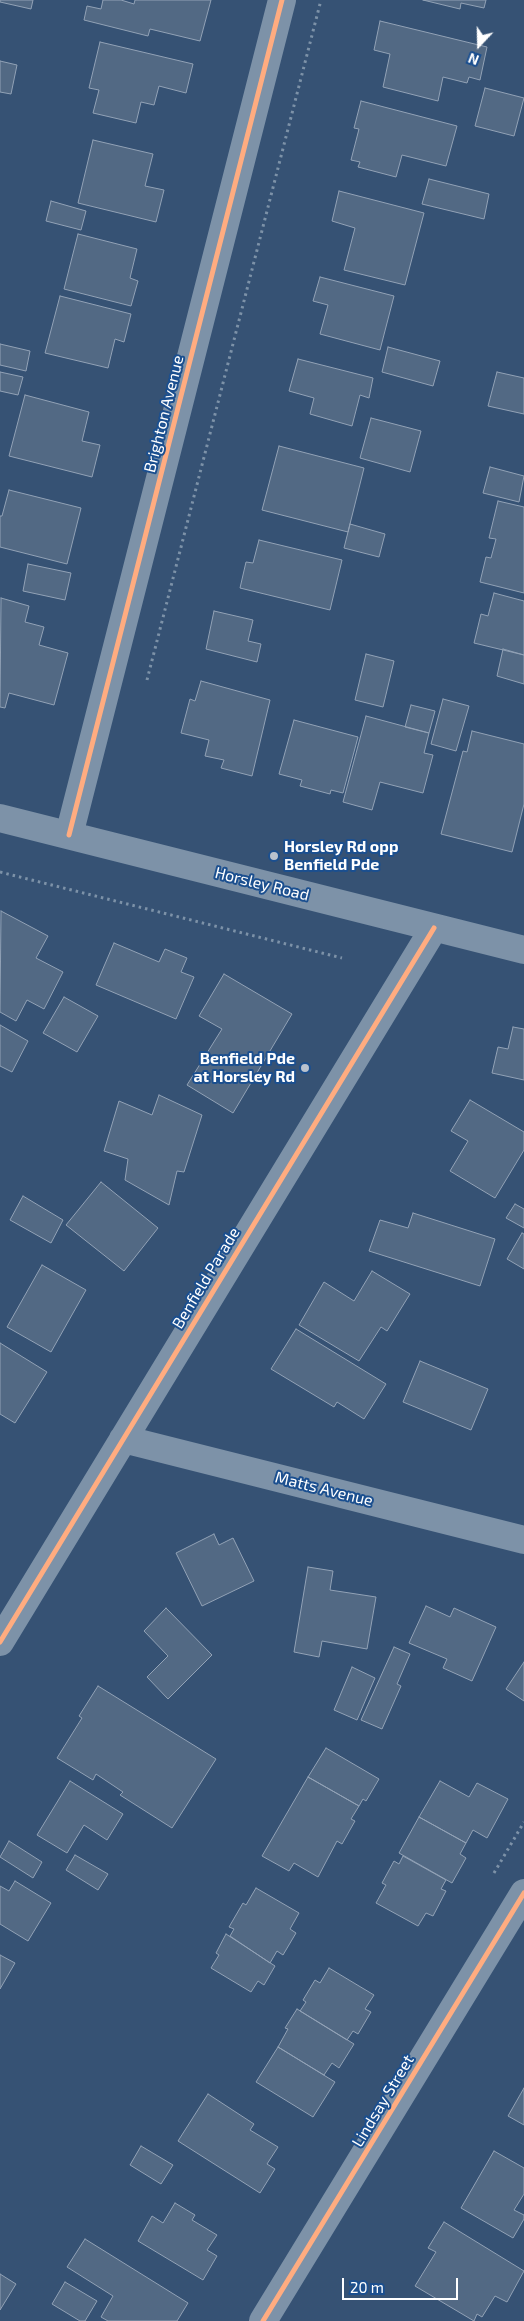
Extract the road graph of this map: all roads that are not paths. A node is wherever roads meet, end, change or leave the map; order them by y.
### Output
1 (282, 0) edge
2 (0, 818) edge
3 (69, 835) junction
4 (434, 928) junction
5 (524, 950) edge
6 (123, 1439) junction
7 (524, 1540) edge
8 (0, 1642) edge
9 (524, 1893) edge
10 (263, 2321) edge

1 - 3 street, Brighton Avenue
2 - 3 street, Horsley Road
3 - 4 street, Horsley Road
4 - 5 street, Horsley Road
4 - 6 street, Benfield Parade
6 - 7 street, Matts Avenue
6 - 8 street, Benfield Parade
9 - 10 street, Lindsay Street

